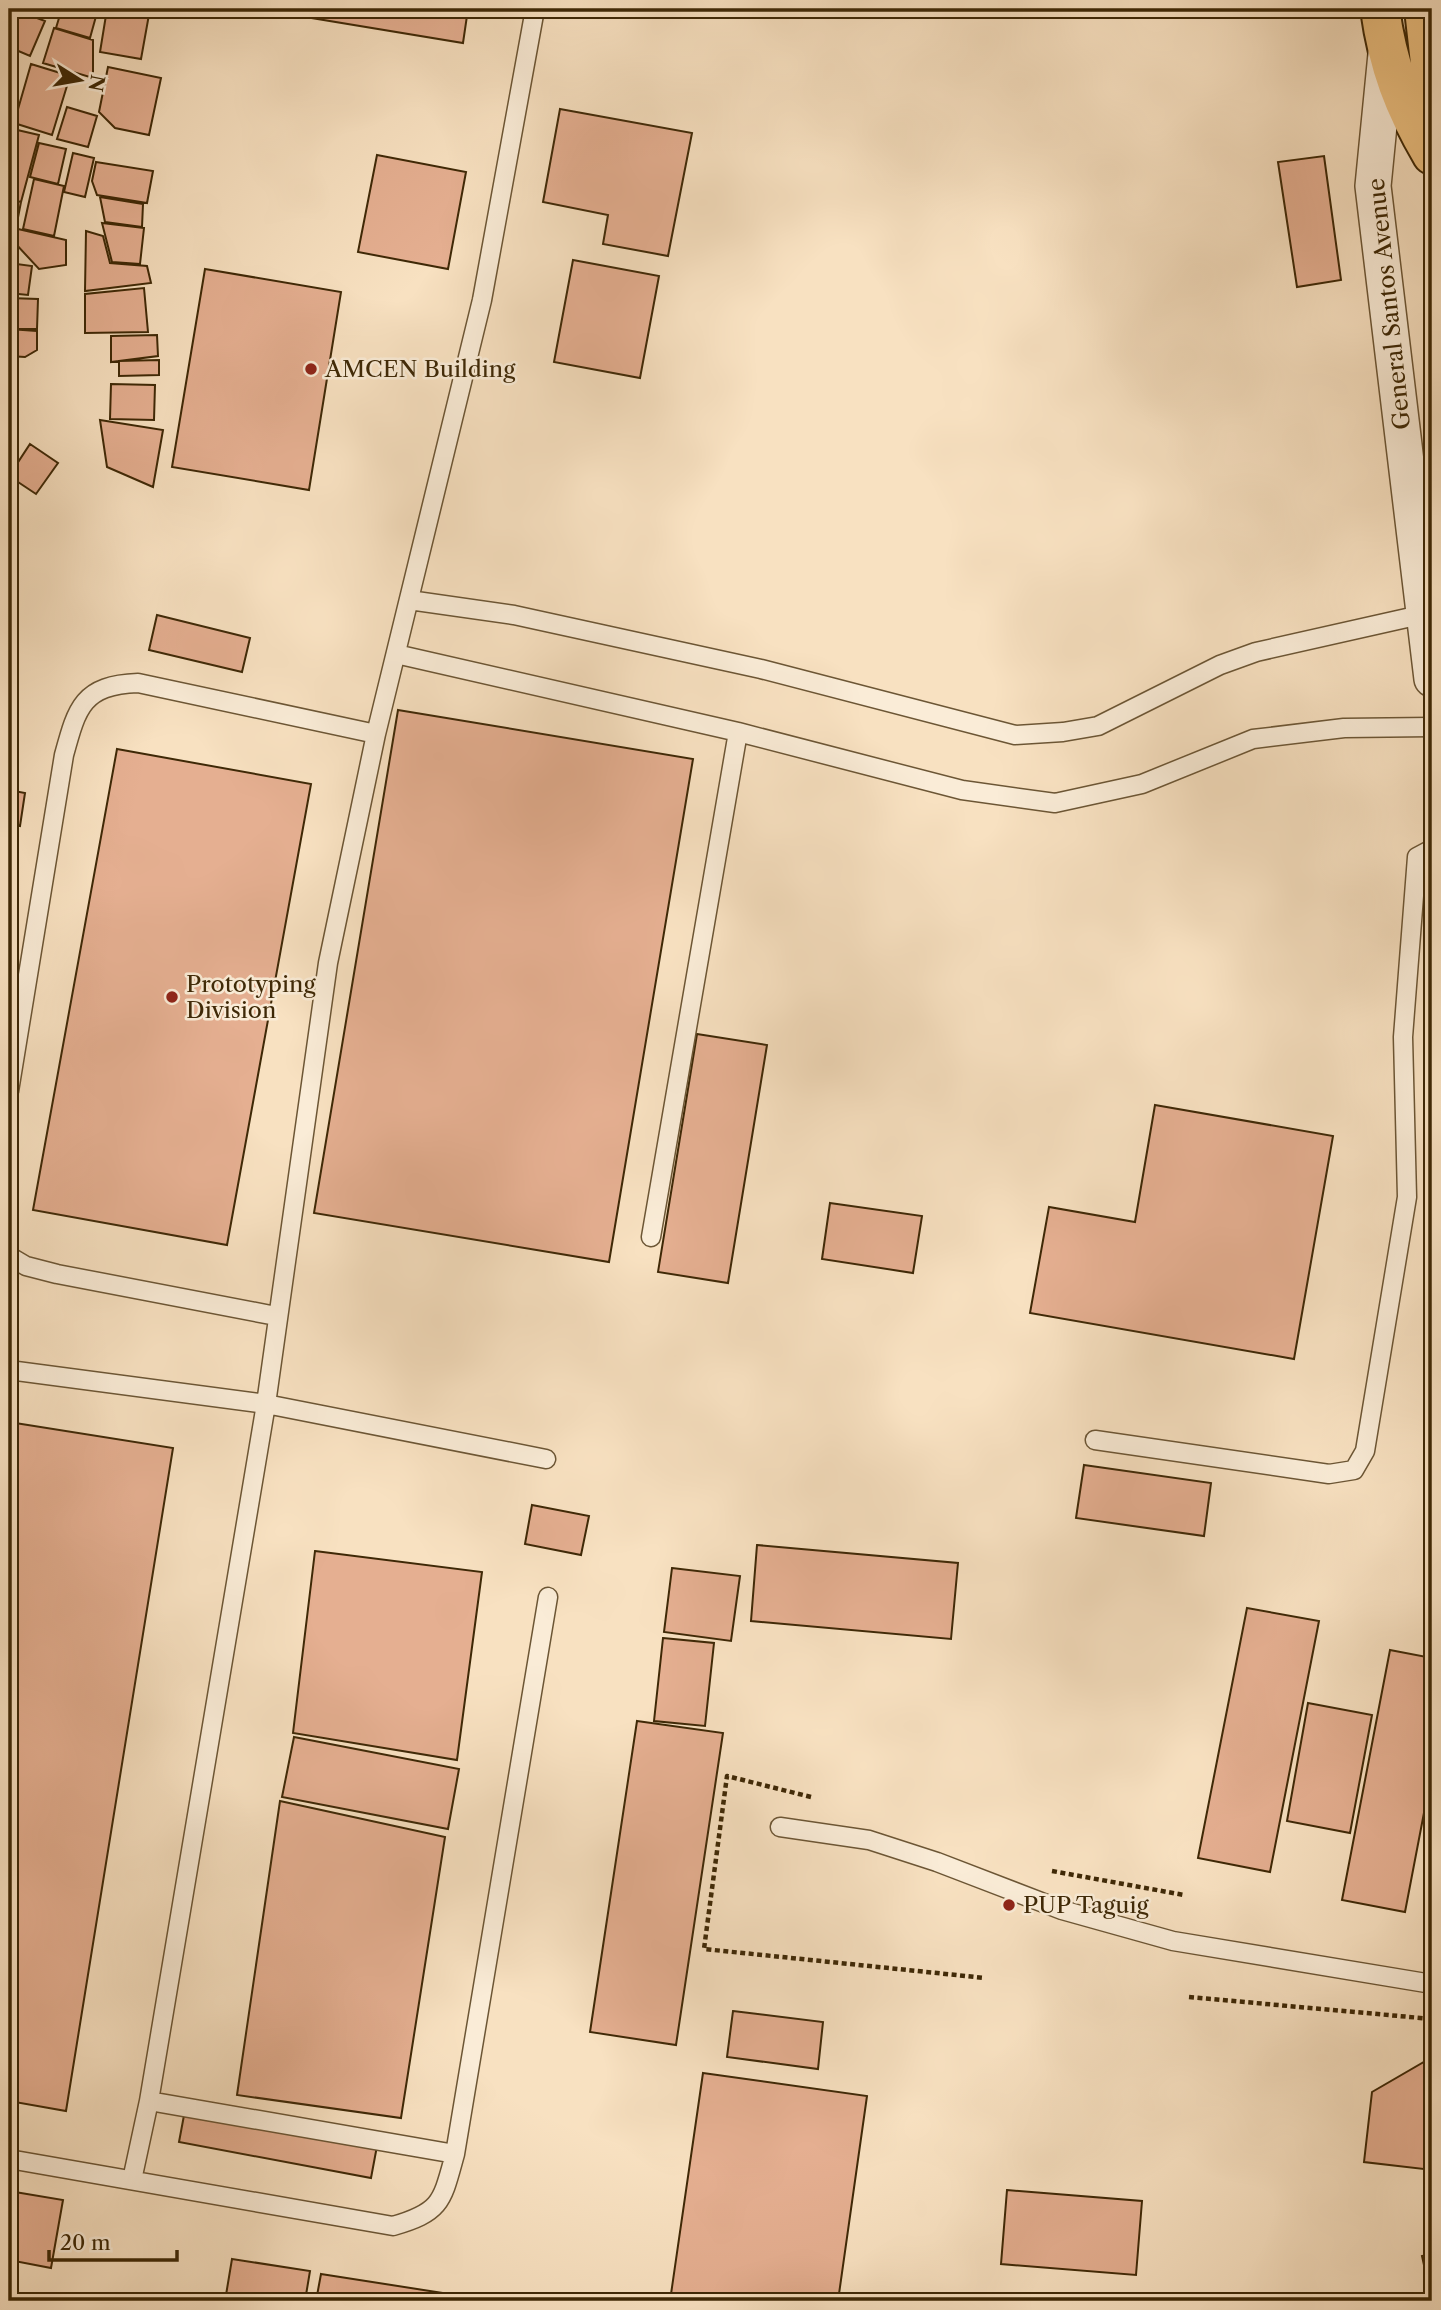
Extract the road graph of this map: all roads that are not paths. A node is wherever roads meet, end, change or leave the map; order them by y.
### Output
1 (535, 9) edge
2 (1380, 9) edge
3 (1424, 9) edge
4 (1386, 54) junction
5 (1432, 80) edge
6 (1432, 155) edge
7 (409, 600) junction
8 (1428, 614) edge
9 (396, 654) junction
10 (1432, 679) edge
11 (1432, 727) edge
12 (738, 732) junction
13 (376, 734) junction
14 (1432, 849) edge
15 (9, 1091) edge
16 (652, 1237) dead end
17 (9, 1256) edge
18 (276, 1316) junction
19 (9, 1370) edge
20 (266, 1404) junction
21 (1095, 1440) dead end
22 (546, 1459) dead end
23 (548, 1597) dead end
24 (780, 1827) dead end
25 (1432, 1984) edge
26 (149, 2101) junction
27 (455, 2154) junction
28 (9, 2159) edge
29 (132, 2180) junction

1 - 7 lane
2 - 4 main road
3 - 5 main road
4 - 6 main road
4 - 8 street, General Santos Avenue
7 - 8 lane
7 - 9 lane
8 - 10 street, General Santos Avenue
9 - 12 lane
9 - 13 lane
11 - 12 lane
12 - 16 lane
13 - 15 lane
13 - 18 lane
14 - 21 lane
17 - 18 lane
18 - 20 lane
19 - 20 lane
20 - 22 lane
20 - 26 lane
23 - 27 lane
24 - 25 lane
26 - 27 lane
26 - 29 lane
27 - 29 lane
28 - 29 lane

